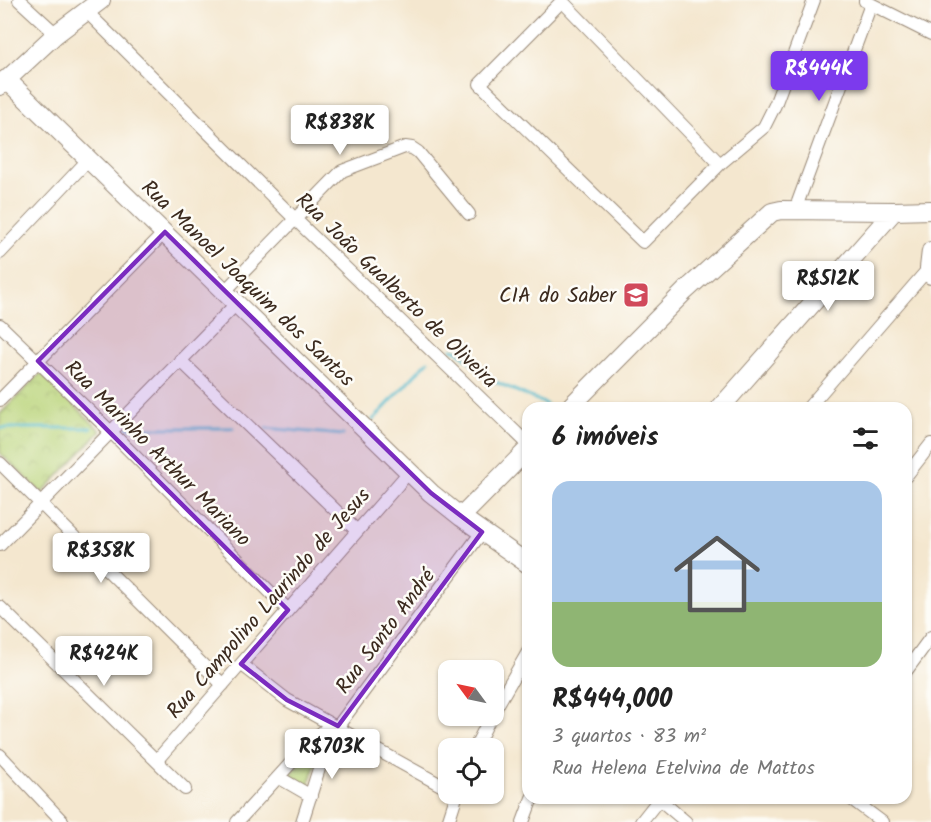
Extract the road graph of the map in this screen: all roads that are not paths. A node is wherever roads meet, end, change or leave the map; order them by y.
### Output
1 (19, 0) edge
2 (101, 0) edge
3 (814, 0) edge
4 (867, 2) edge
5 (86, 11) junction
6 (56, 34) junction
7 (931, 34) edge
8 (3, 83) edge
9 (89, 159) junction
10 (720, 164) junction
11 (795, 210) junction
12 (931, 210) edge
13 (894, 211) junction
14 (469, 214) dead end
15 (295, 219) junction
16 (165, 232) junction
17 (0, 253) edge
18 (930, 265) edge
19 (231, 297) junction
20 (0, 325) edge
21 (180, 360) junction
22 (38, 361) junction
23 (0, 400) edge
24 (575, 402) edge
25 (725, 402) edge
26 (813, 402) edge
27 (111, 432) junction
28 (522, 441) edge
29 (931, 444) edge
30 (522, 453) edge
31 (0, 463) edge
32 (912, 468) edge
33 (409, 472) junction
34 (41, 503) junction
35 (460, 517) junction
36 (357, 531) junction
37 (482, 532) junction
38 (0, 545) edge
39 (522, 560) edge
40 (0, 607) edge
41 (288, 610) junction
42 (9, 616) junction
43 (0, 626) edge
44 (931, 637) edge
45 (522, 662) edge
46 (912, 663) edge
47 (241, 664) junction
48 (223, 685) junction
49 (504, 694) edge
50 (338, 726) junction
51 (0, 755) edge
52 (157, 760) junction
53 (278, 777) junction
54 (438, 783) edge
55 (185, 789) dead end
56 (310, 796) junction
57 (454, 804) edge
58 (530, 804) edge
59 (665, 804) edge
60 (858, 804) edge
61 (652, 816) edge
62 (63, 822) edge
63 (237, 822) edge
64 (302, 822) edge
65 (448, 822) edge
66 (523, 822) edge
67 (641, 822) edge
68 (686, 822) edge
69 (882, 822) edge

1 - 6 street
2 - 5 main road
3 - 10 street
4 - 7 street
4 - 11 street
5 - 6 main road
5 - 15 street, Rua João Gualberto de Oliveira
6 - 8 main road
8 - 9 main road, Rua Manoel Joaquim dos Santos
9 - 16 main road, Rua Manoel Joaquim dos Santos
9 - 17 street
10 - 10 street
11 - 13 main road
11 - 24 main road
12 - 13 main road
13 - 25 main road
14 - 15 street
15 - 19 street
15 - 28 street, Rua João Gualberto de Oliveira
16 - 19 main road, Rua Manoel Joaquim dos Santos
16 - 22 street
18 - 26 street
19 - 21 street
19 - 33 main road, Rua Manoel Joaquim dos Santos
20 - 22 street, Rua Marinho Arthur Mariano
21 - 27 street
21 - 36 street
22 - 23 street
22 - 27 street, Rua Marinho Arthur Mariano
27 - 34 street
27 - 41 street, Rua Marinho Arthur Mariano
29 - 32 street
30 - 35 main road
31 - 34 street
33 - 35 main road, Rua Manoel Joaquim dos Santos
33 - 36 street, Rua Campolino Laurindo de Jesus
34 - 38 street
34 - 48 street
35 - 37 main road, Rua Manoel Joaquim dos Santos
36 - 41 street, Rua Campolino Laurindo de Jesus
37 - 39 main road, Rua Manoel Joaquim dos Santos
37 - 50 street, Rua Santo André
40 - 42 street
41 - 47 street, Rua Campolino Laurindo de Jesus
42 - 43 street
42 - 52 street
44 - 46 street
45 - 49 street
47 - 48 street, Rua Campolino Laurindo de Jesus
47 - 50 street
48 - 52 street, Rua Campolino Laurindo de Jesus
50 - 53 street, Rua Santo André
50 - 54 street
50 - 56 street
51 - 62 street
52 - 55 street
53 - 56 street
53 - 63 street, Rua Santo André
56 - 64 street
57 - 65 street
58 - 66 street
59 - 68 street
60 - 69 street
61 - 67 street

